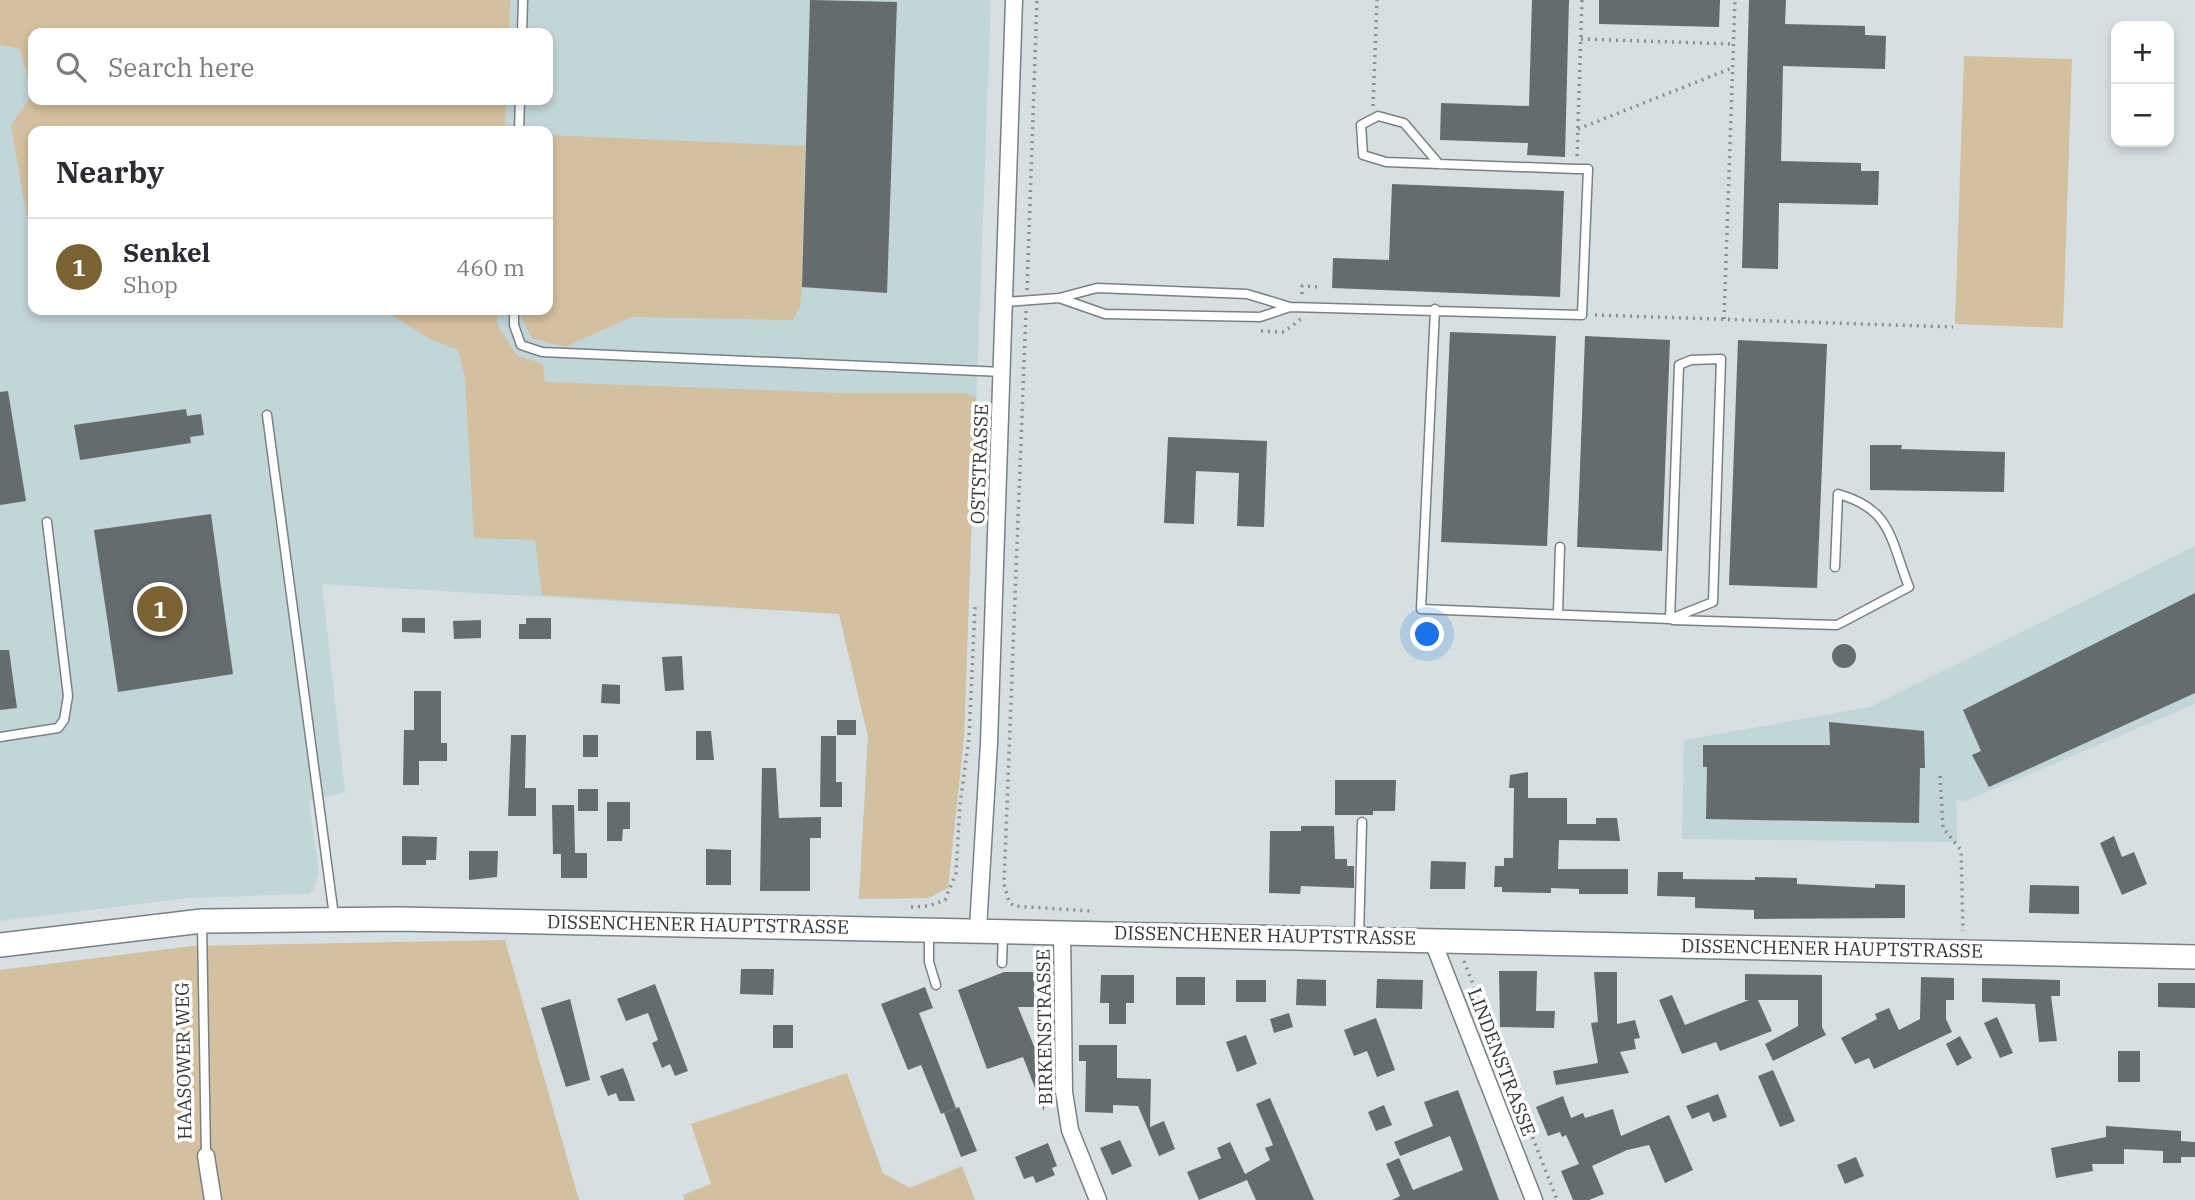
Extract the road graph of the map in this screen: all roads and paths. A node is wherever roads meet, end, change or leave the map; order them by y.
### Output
1 (523, 0) edge
2 (1014, 0) edge
3 (1037, 0) edge
4 (1377, 0) edge
5 (1582, 0) edge
6 (1735, 0) edge
7 (522, 28) edge
8 (1581, 39) junction
9 (1733, 44) junction
10 (1732, 68) junction
11 (520, 105) edge
12 (1373, 119) junction
13 (519, 126) edge
14 (1578, 129) junction
15 (1438, 164) junction
16 (1576, 169) junction
17 (1059, 298) junction
18 (1026, 301) junction
19 (1006, 302) junction
20 (1290, 307) junction
21 (1435, 309) junction
22 (514, 315) edge
23 (1582, 315) junction
24 (1724, 319) junction
25 (1953, 327) dead end
26 (1003, 372) junction
27 (267, 415) dead end
28 (47, 522) dead end
29 (1560, 547) dead end
30 (1835, 567) dead end
31 (975, 600) dead end
32 (1558, 613) junction
33 (1670, 620) junction
34 (0, 737) edge
35 (1940, 776) dead end
36 (1362, 821) dead end
37 (945, 900) dead end
38 (1009, 902) dead end
39 (335, 919) junction
40 (202, 921) junction
41 (929, 928) junction
42 (978, 929) junction
43 (1003, 930) junction
44 (1062, 931) junction
45 (1359, 938) junction
46 (1432, 939) junction
47 (0, 945) edge
48 (1963, 951) junction
49 (1461, 953) dead end
50 (2195, 957) edge
51 (1002, 963) dead end
52 (936, 985) dead end
53 (206, 1156) joint
54 (213, 1200) edge
55 (1098, 1200) edge
56 (1534, 1200) edge
57 (1558, 1200) edge

1 - 7 lane
2 - 19 street, OSTSTRASSE
3 - 18 path
4 - 12 path
5 - 8 path
6 - 9 path
8 - 9 path
8 - 14 path
9 - 10 path
10 - 14 path
10 - 24 path
11 - 13 lane
12 - 15 lane
12 - 15 lane
14 - 16 path
15 - 16 lane
16 - 23 lane
17 - 18 lane
17 - 20 lane
17 - 20 lane
18 - 19 lane
18 - 38 path
19 - 26 street, OSTSTRASSE
20 - 21 lane
21 - 23 lane
21 - 32 lane
22 - 26 lane
23 - 24 path
24 - 25 path
26 - 42 street, OSTSTRASSE
27 - 39 lane
28 - 34 lane
29 - 32 lane
30 - 33 lane
31 - 37 path
32 - 33 lane
33 - 33 lane
35 - 48 path
36 - 45 lane
39 - 40 main road, DISSENCHENER HAUPTSTRASSE
39 - 41 main road, DISSENCHENER HAUPTSTRASSE
40 - 47 main road, DISSENCHENER HAUPTSTRASSE
40 - 53 lane, HAASOWER WEG
41 - 42 main road, DISSENCHENER HAUPTSTRASSE
41 - 52 lane
42 - 43 main road, DISSENCHENER HAUPTSTRASSE
43 - 44 main road, DISSENCHENER HAUPTSTRASSE
43 - 51 lane
44 - 45 main road, DISSENCHENER HAUPTSTRASSE
44 - 55 street, BIRKENSTRASSE
45 - 46 main road, DISSENCHENER HAUPTSTRASSE
46 - 48 main road, DISSENCHENER HAUPTSTRASSE
46 - 56 street, LINDENSTRASSE
48 - 50 main road, DISSENCHENER HAUPTSTRASSE
49 - 57 path
53 - 54 street, HAASOWER WEG

